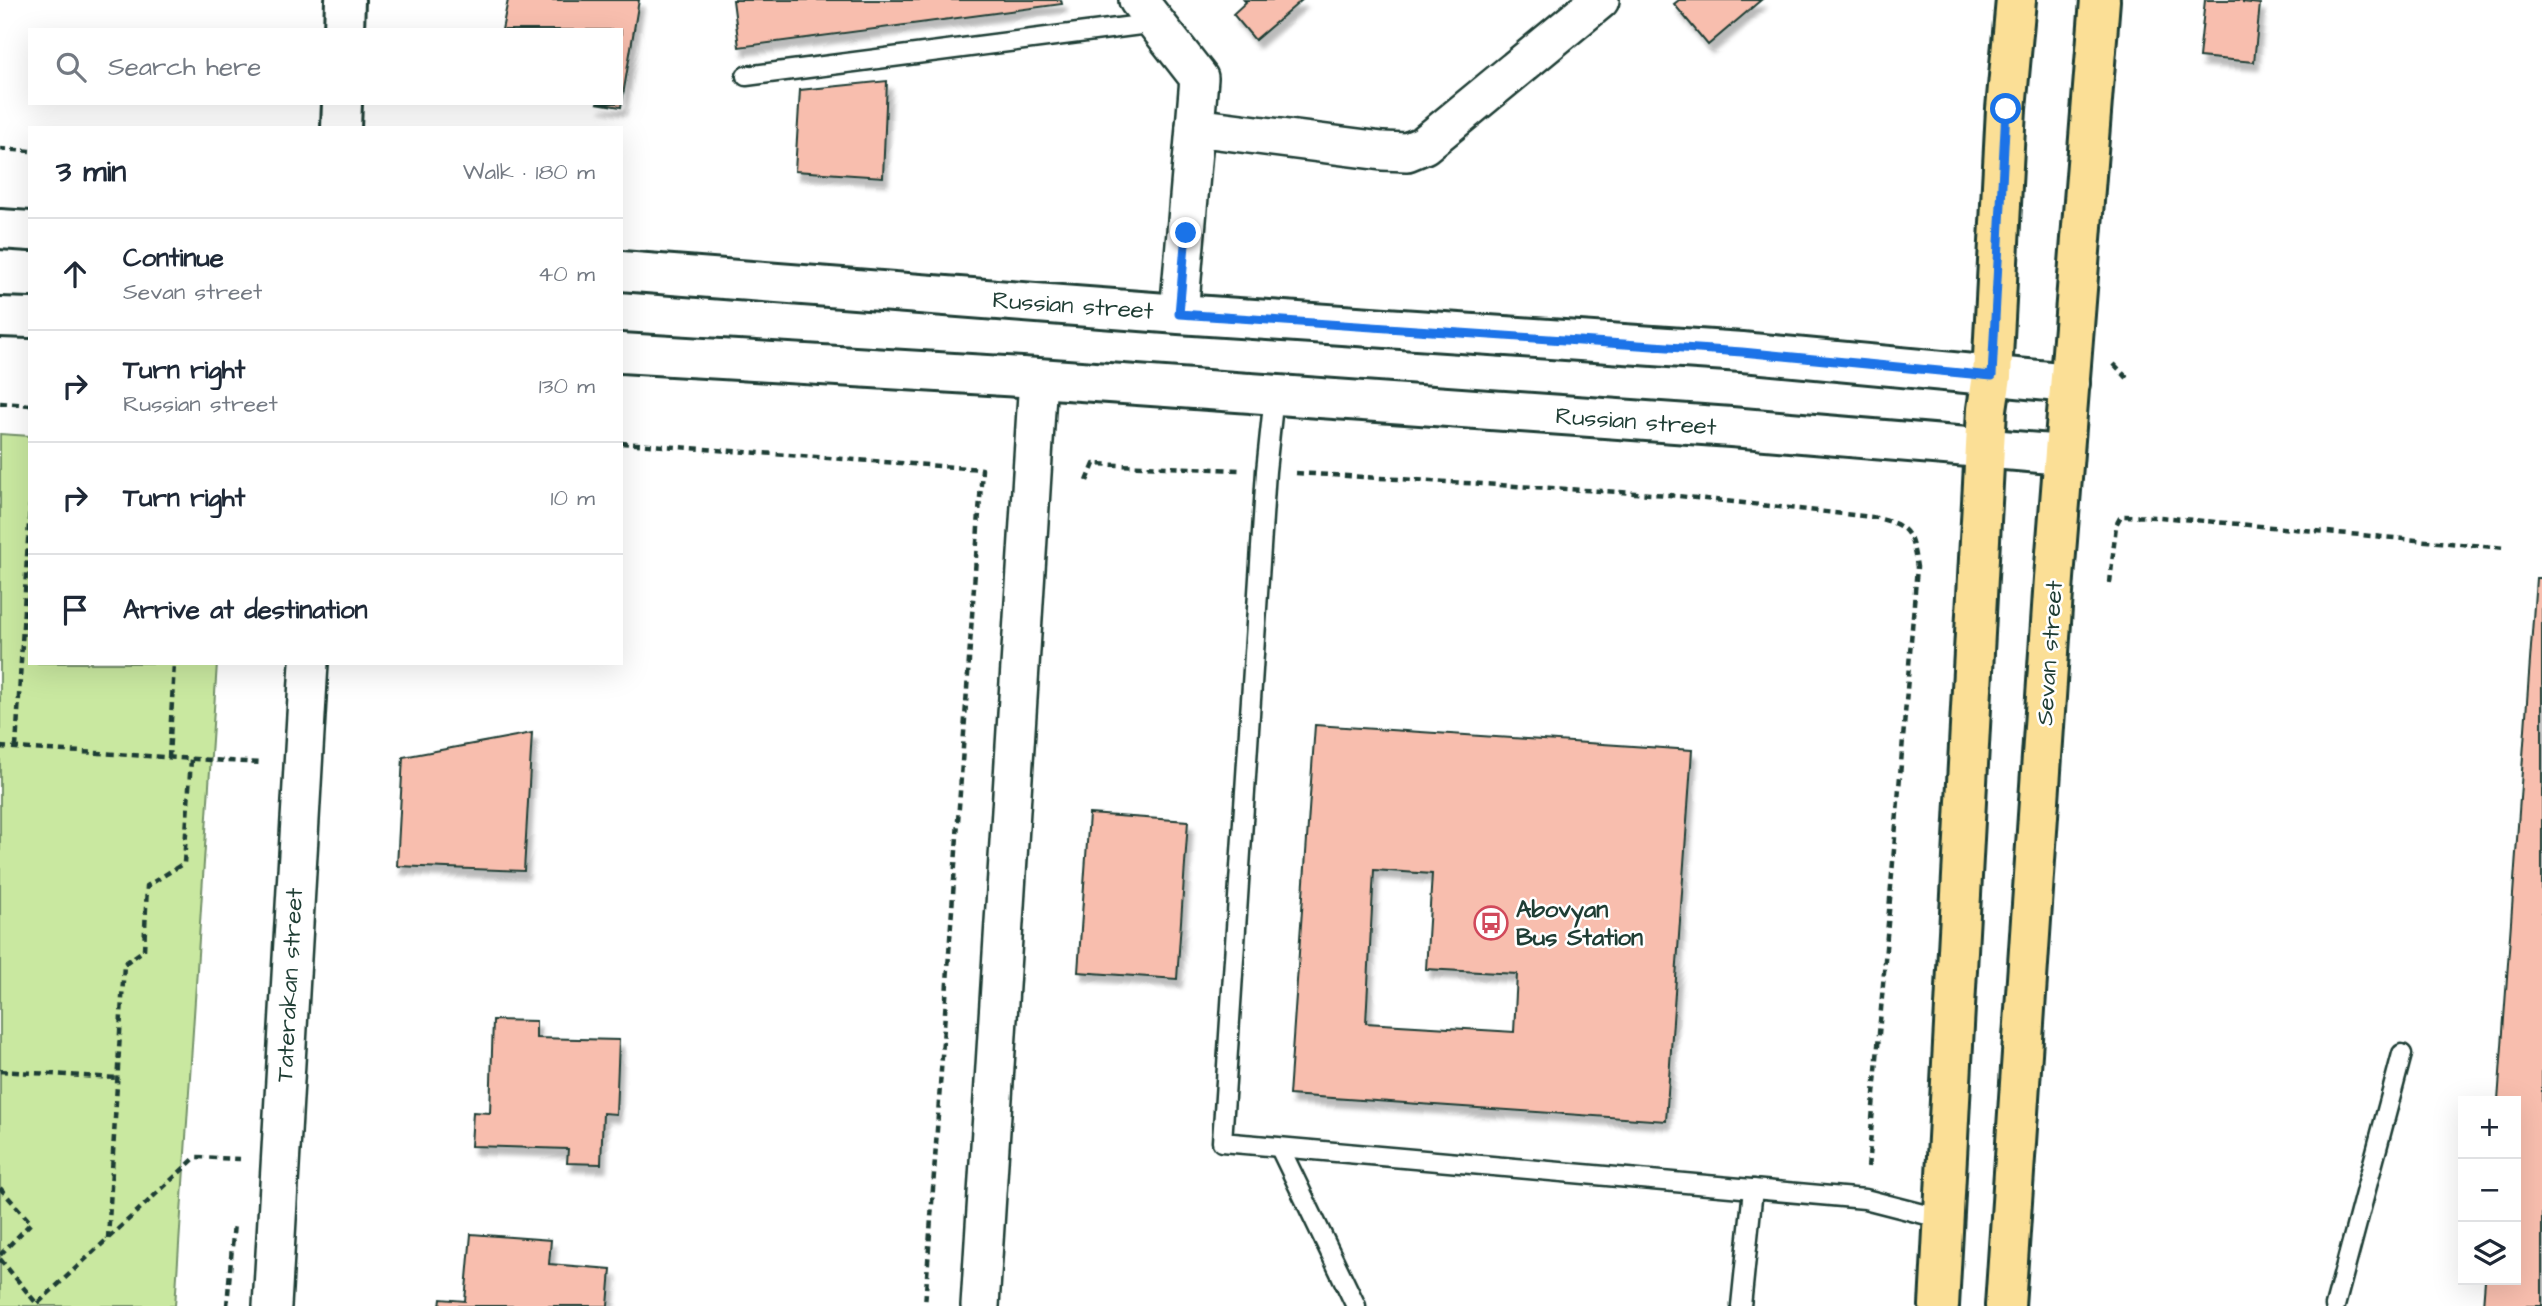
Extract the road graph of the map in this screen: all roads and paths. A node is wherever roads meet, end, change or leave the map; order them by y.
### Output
1 (345, 0) edge
2 (1600, 0) edge
3 (2017, 0) edge
4 (2100, 0) edge
5 (1147, 11) edge
6 (344, 28) edge
7 (746, 76) dead end
8 (342, 105) edge
9 (341, 126) edge
10 (1195, 127) junction
11 (0, 149) edge
12 (28, 151) edge
13 (0, 229) edge
14 (28, 231) edge
15 (623, 271) edge
16 (1179, 314) junction
17 (0, 317) edge
18 (28, 318) edge
19 (2115, 352) dead end
20 (623, 353) edge
21 (1992, 376) junction
22 (1038, 378) junction
23 (2130, 381) dead end
24 (2070, 383) junction
25 (1274, 395) junction
26 (0, 403) edge
27 (28, 405) edge
28 (623, 443) edge
29 (1985, 449) junction
30 (2063, 455) junction
31 (1266, 471) junction
32 (1087, 481) dead end
33 (28, 540) edge
34 (2505, 548) dead end
35 (2110, 583) dead end
36 (174, 665) edge
37 (309, 665) edge
38 (0, 747) edge
39 (16, 748) junction
40 (169, 758) junction
41 (191, 759) junction
42 (261, 763) dead end
43 (2402, 1054) dead end
44 (0, 1072) edge
45 (117, 1078) junction
46 (1280, 1148) junction
47 (240, 1159) dead end
48 (0, 1188) edge
49 (1753, 1189) junction
50 (1865, 1199) junction
51 (1943, 1219) junction
52 (108, 1239) junction
53 (0, 1257) edge
54 (272, 1306) edge
55 (925, 1306) edge
56 (980, 1306) edge
57 (1356, 1306) edge
58 (1741, 1306) edge
59 (1938, 1306) edge
60 (2005, 1306) edge
61 (2335, 1306) edge

1 - 6 main road
2 - 10 street
3 - 21 main road
4 - 24 main road, Sevan street
5 - 7 lane
5 - 10 street
8 - 9 main road
10 - 16 street
11 - 12 path
13 - 14 main road
15 - 16 main road, Russian street
16 - 21 main road, Russian street
17 - 18 main road
19 - 23 path
20 - 22 main road, Russian street
21 - 24 main road, Russian street
21 - 29 main road
22 - 25 main road, Russian street
22 - 56 street
24 - 30 main road, Sevan street
25 - 29 main road, Russian street
25 - 31 lane
26 - 27 path
28 - 55 path
29 - 30 main road, Russian street
29 - 51 main road
30 - 60 main road, Sevan street
31 - 32 path
31 - 46 lane
31 - 50 path
33 - 39 path
34 - 35 path
36 - 40 path
37 - 54 street, Taterakan street
38 - 39 path
39 - 40 path
40 - 41 path
41 - 42 path
41 - 45 path
43 - 61 lane
44 - 45 path
45 - 52 path
46 - 49 lane
46 - 57 lane
47 - 52 path
48 - 53 path
49 - 50 lane
49 - 58 lane
50 - 51 lane
51 - 59 main road
52 - 53 path

